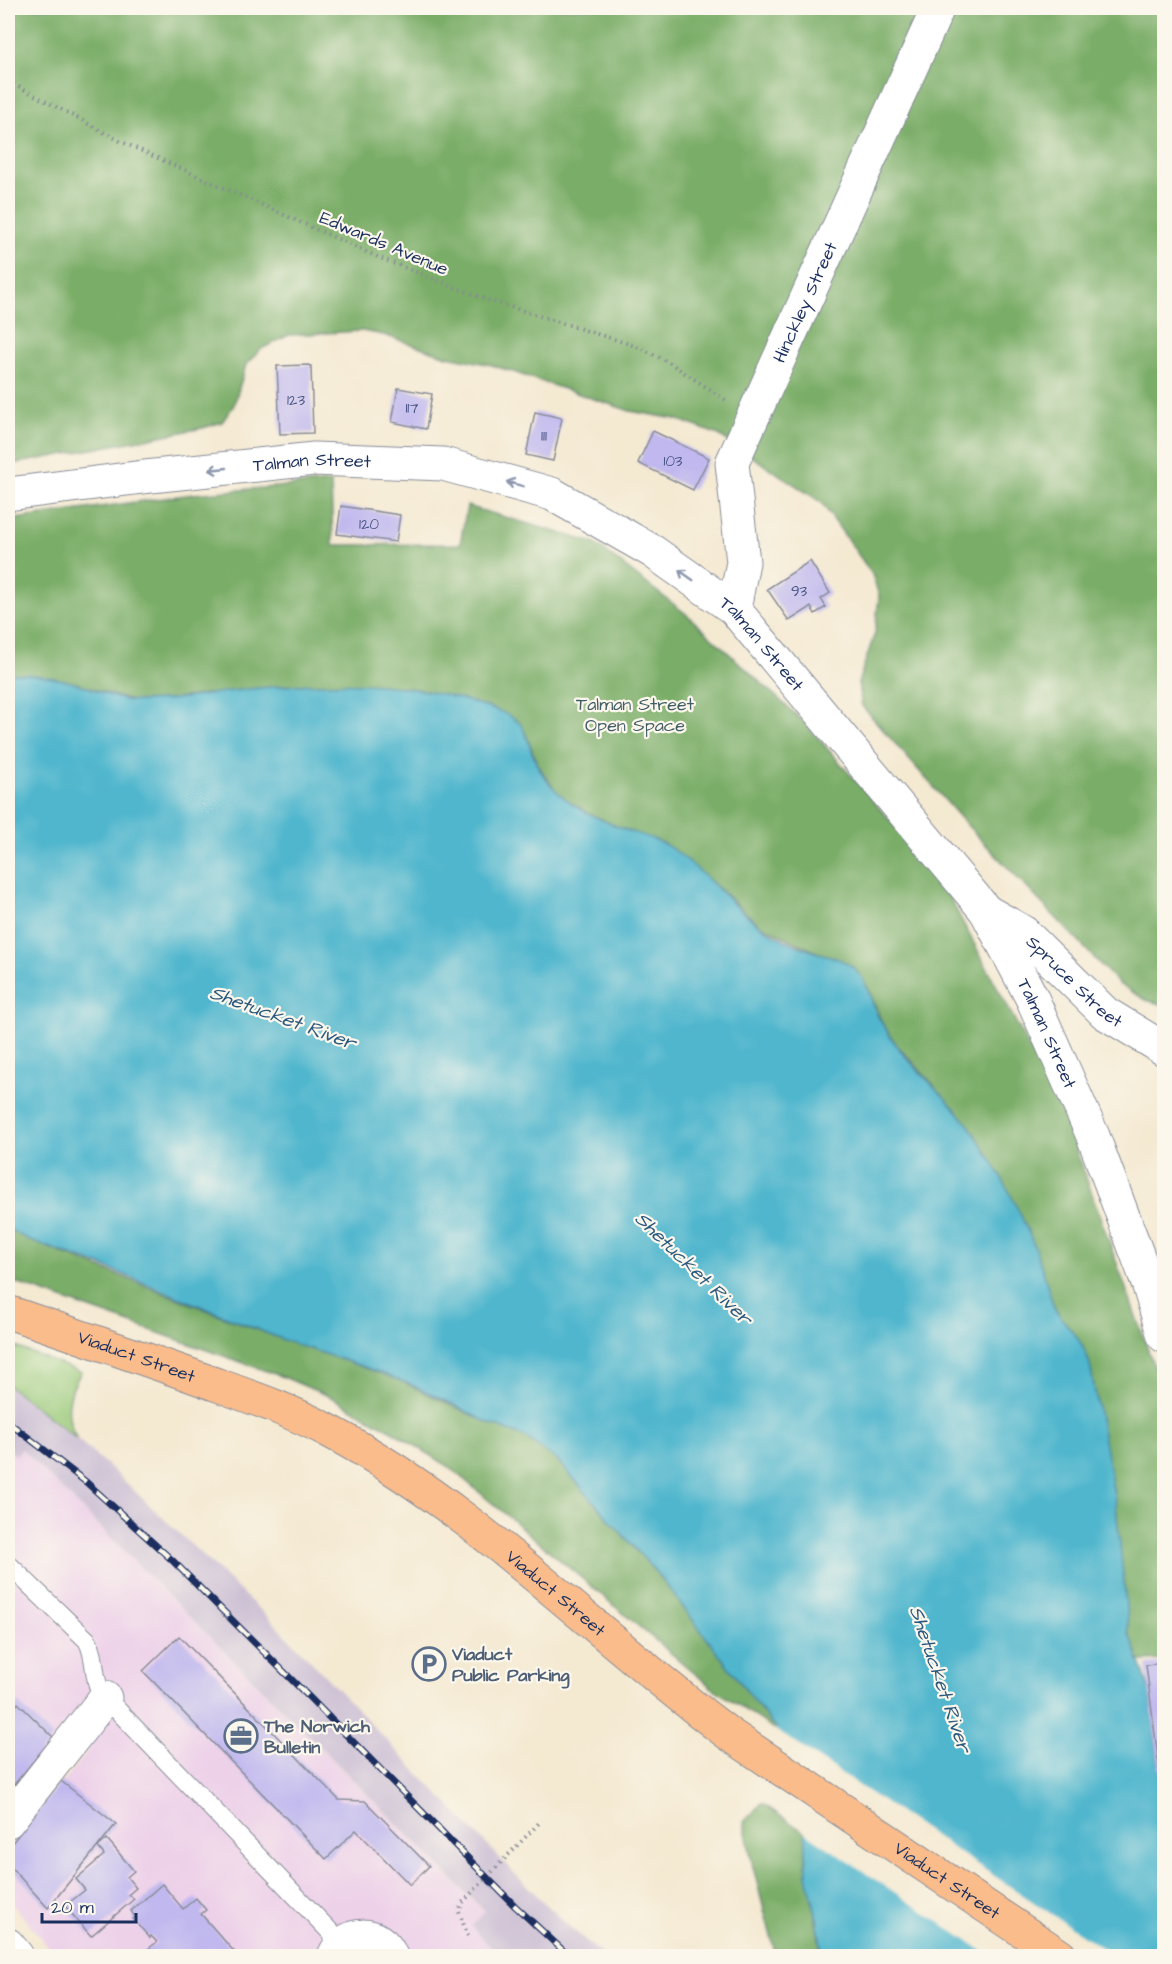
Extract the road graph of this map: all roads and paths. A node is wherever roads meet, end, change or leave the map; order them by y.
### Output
1 (938, 8) edge
2 (8, 81) edge
3 (752, 418) junction
4 (8, 494) edge
5 (734, 609) junction
6 (986, 911) junction
7 (1164, 1048) edge
8 (8, 1312) edge
9 (1164, 1336) edge
10 (8, 1564) edge
11 (105, 1698) junction
12 (8, 1821) edge
13 (539, 1823) dead end
14 (468, 1936) dead end
15 (8, 1945) edge
16 (338, 1950) edge
17 (17, 1956) edge
18 (391, 1956) edge
19 (1060, 1956) edge

1 - 3 street, Hinckley Street
2 - 3 path, Edwards Avenue
3 - 5 street, Hinckley Street
5 -> 4 street, Talman Street
5 - 6 street, Talman Street
6 - 7 street, Spruce Street
6 - 9 street, Talman Street
8 - 19 highway, Viaduct Street
10 - 11 lane
11 - 12 street
11 - 16 lane
13 - 14 path
15 - 17 street
16 - 18 street

